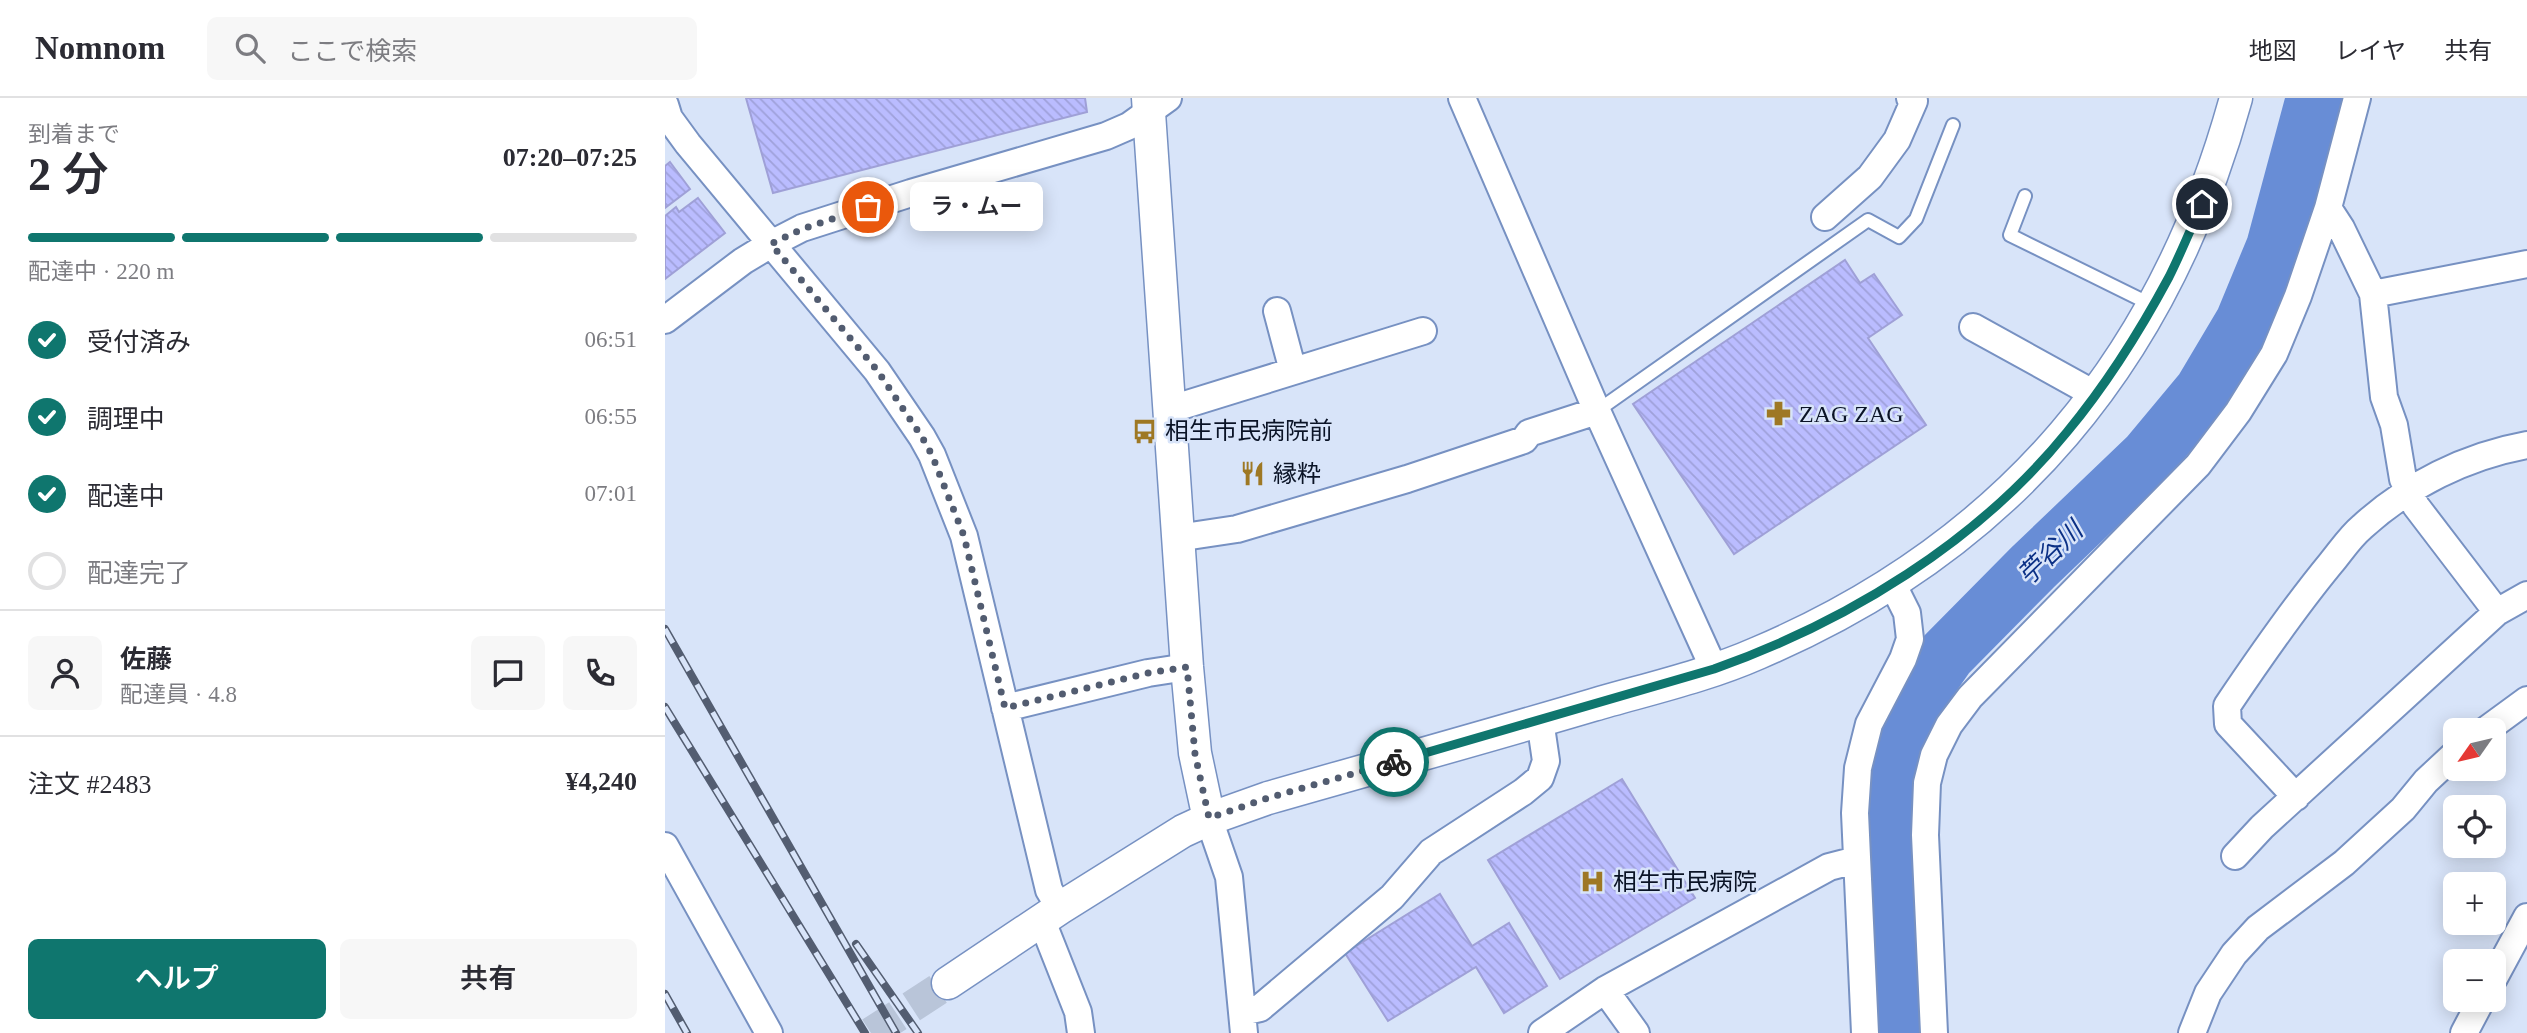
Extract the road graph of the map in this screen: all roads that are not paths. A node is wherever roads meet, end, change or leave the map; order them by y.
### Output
1 (1462, 98) edge
2 (1910, 98) edge
3 (2236, 98) edge
4 (2357, 98) edge
5 (1155, 102) edge
6 (665, 105) edge
7 (1953, 125) dead end
8 (2025, 196) dead end
9 (2328, 208) junction
10 (1825, 217) dead end
11 (771, 244) junction
12 (2527, 264) edge
13 (2372, 295) junction
14 (2152, 305) junction
15 (1277, 312) dead end
16 (665, 320) edge
17 (1973, 327) dead end
18 (1423, 331) dead end
19 (1293, 371) junction
20 (2096, 395) junction
21 (1168, 410) junction
22 (1597, 411) junction
23 (2527, 445) edge
24 (2407, 492) junction
25 (1177, 538) junction
26 (1892, 583) junction
27 (2527, 595) edge
28 (2497, 612) junction
29 (1187, 667) junction
30 (1714, 669) junction
31 (2527, 700) edge
32 (1005, 708) junction
33 (2502, 718) edge
34 (1540, 720) junction
35 (2443, 765) edge
36 (2296, 797) junction
37 (1209, 818) junction
38 (665, 846) edge
39 (2235, 856) dead end
40 (1856, 860) junction
41 (1051, 915) junction
42 (2527, 917) edge
43 (2506, 956) edge
44 (948, 983) tunnel mouth
45 (1605, 990) junction
46 (2475, 1012) edge
47 (1243, 1022) edge
48 (769, 1033) edge
49 (1080, 1033) edge
50 (1542, 1033) edge
51 (1636, 1033) edge
52 (1865, 1033) edge
53 (1934, 1033) edge
54 (2192, 1033) edge
55 (2464, 1033) edge

1 - 22 street
2 - 10 street
3 - 14 street
4 - 9 street
5 - 11 street
5 - 21 street
6 - 11 street
7 - 22 lane
8 - 14 lane
9 - 13 street
9 - 53 street
11 - 16 street
11 - 32 street
12 - 13 street
13 - 24 street
14 - 20 street
15 - 19 street
17 - 20 street
18 - 19 street
19 - 21 street
20 - 26 street
21 - 25 street
22 - 25 street
22 - 30 street
23 - 24 street
24 - 28 street
24 - 36 street
25 - 29 street
26 - 30 street
26 - 40 street
27 - 28 street
28 - 36 street
29 - 32 street
29 - 37 street
30 - 34 street
31 - 33 street
32 - 41 street
34 - 37 street
34 - 47 street
35 - 54 street
36 - 39 street
37 - 41 street
37 - 47 street
38 - 48 street
40 - 45 street
40 - 52 street
41 - 44 street
41 - 49 street
42 - 43 street
45 - 50 street
45 - 51 street
46 - 55 street

